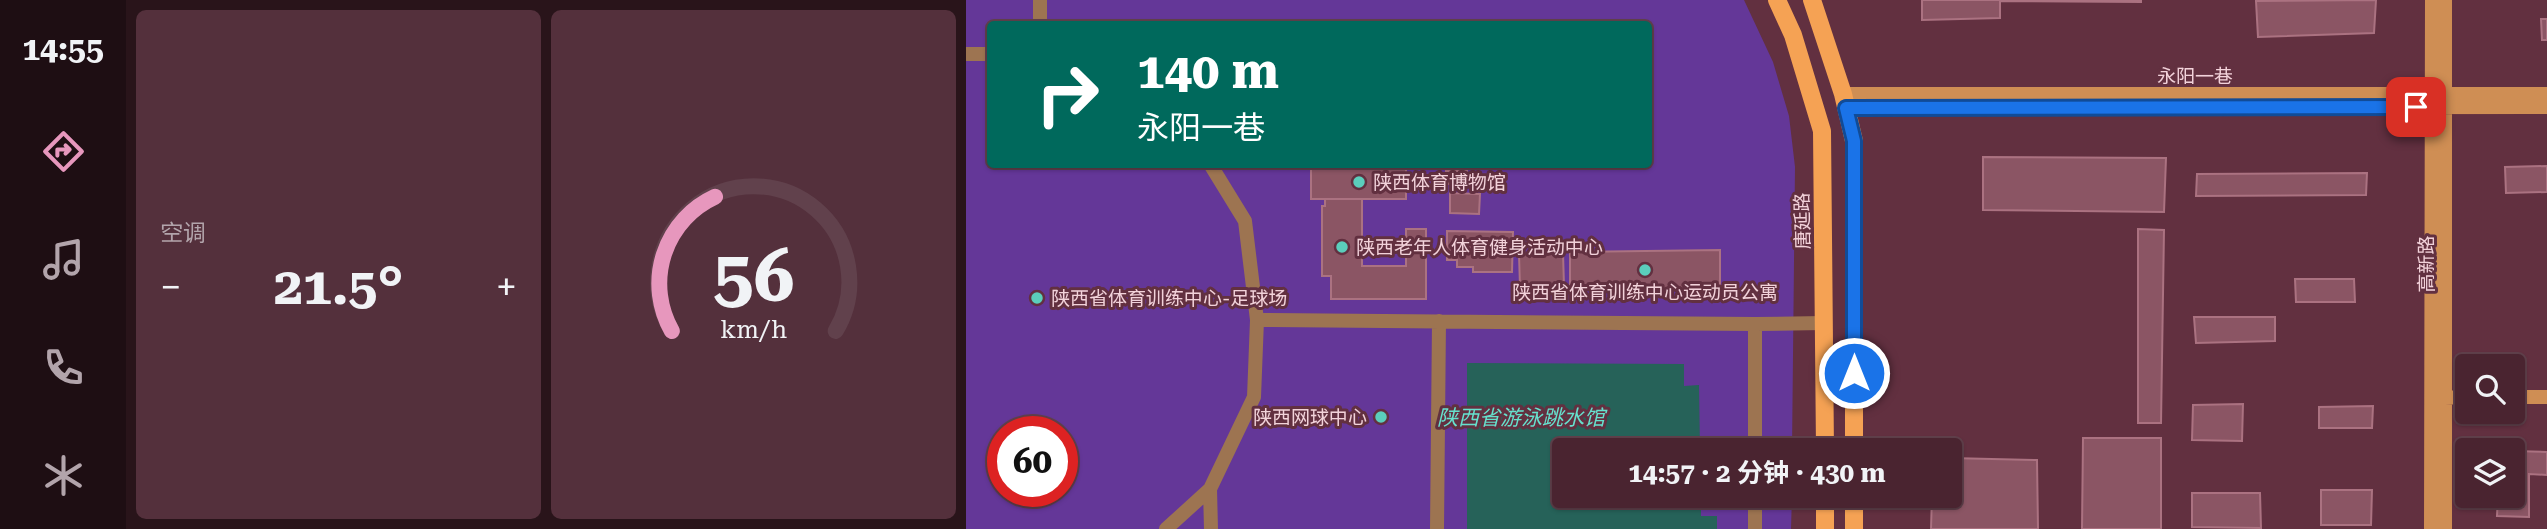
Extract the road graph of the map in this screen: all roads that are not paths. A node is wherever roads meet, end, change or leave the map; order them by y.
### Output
1 (1040, 0) edge
2 (1777, 0) edge
3 (1812, 0) edge
4 (2431, 0) edge
5 (2445, 0) edge
6 (1040, 21) edge
7 (966, 54) edge
8 (987, 54) edge
9 (2547, 94) edge
10 (1844, 101) junction
11 (2438, 101) junction
12 (2547, 107) edge
13 (1212, 168) edge
14 (1257, 320) junction
15 (1438, 321) junction
16 (1824, 323) junction
17 (1755, 324) junction
18 (2455, 397) edge
19 (2525, 397) edge
20 (2547, 397) edge
21 (2438, 398) junction
22 (1755, 438) edge
23 (1825, 438) edge
24 (1854, 438) edge
25 (1210, 489) junction
26 (1755, 508) edge
27 (1825, 508) edge
28 (1854, 508) edge
29 (1166, 529) edge
30 (1211, 529) edge
31 (1437, 529) edge
32 (1755, 529) edge
33 (1825, 529) edge
34 (1854, 529) edge
35 (2431, 529) edge
36 (2445, 529) edge

1 - 6 street
2 - 16 main road, 唐延路
3 - 10 main road
4 - 11 street, 高新路
5 - 11 street, 高新路
7 - 8 street
9 - 11 street, 永阳一巷
10 - 11 street, 永阳一巷
10 - 24 main road
11 - 12 street, 永阳一巷
11 - 21 street, 高新路
13 - 14 street
14 - 15 street
14 - 25 street
15 - 17 street
15 - 31 street
16 - 17 street
16 - 23 main road, 唐延路
17 - 22 street
18 - 21 street
19 - 20 street
21 - 35 street, 高新路
21 - 36 street, 高新路
25 - 29 street
25 - 30 street
26 - 32 street
27 - 33 main road
28 - 34 main road

